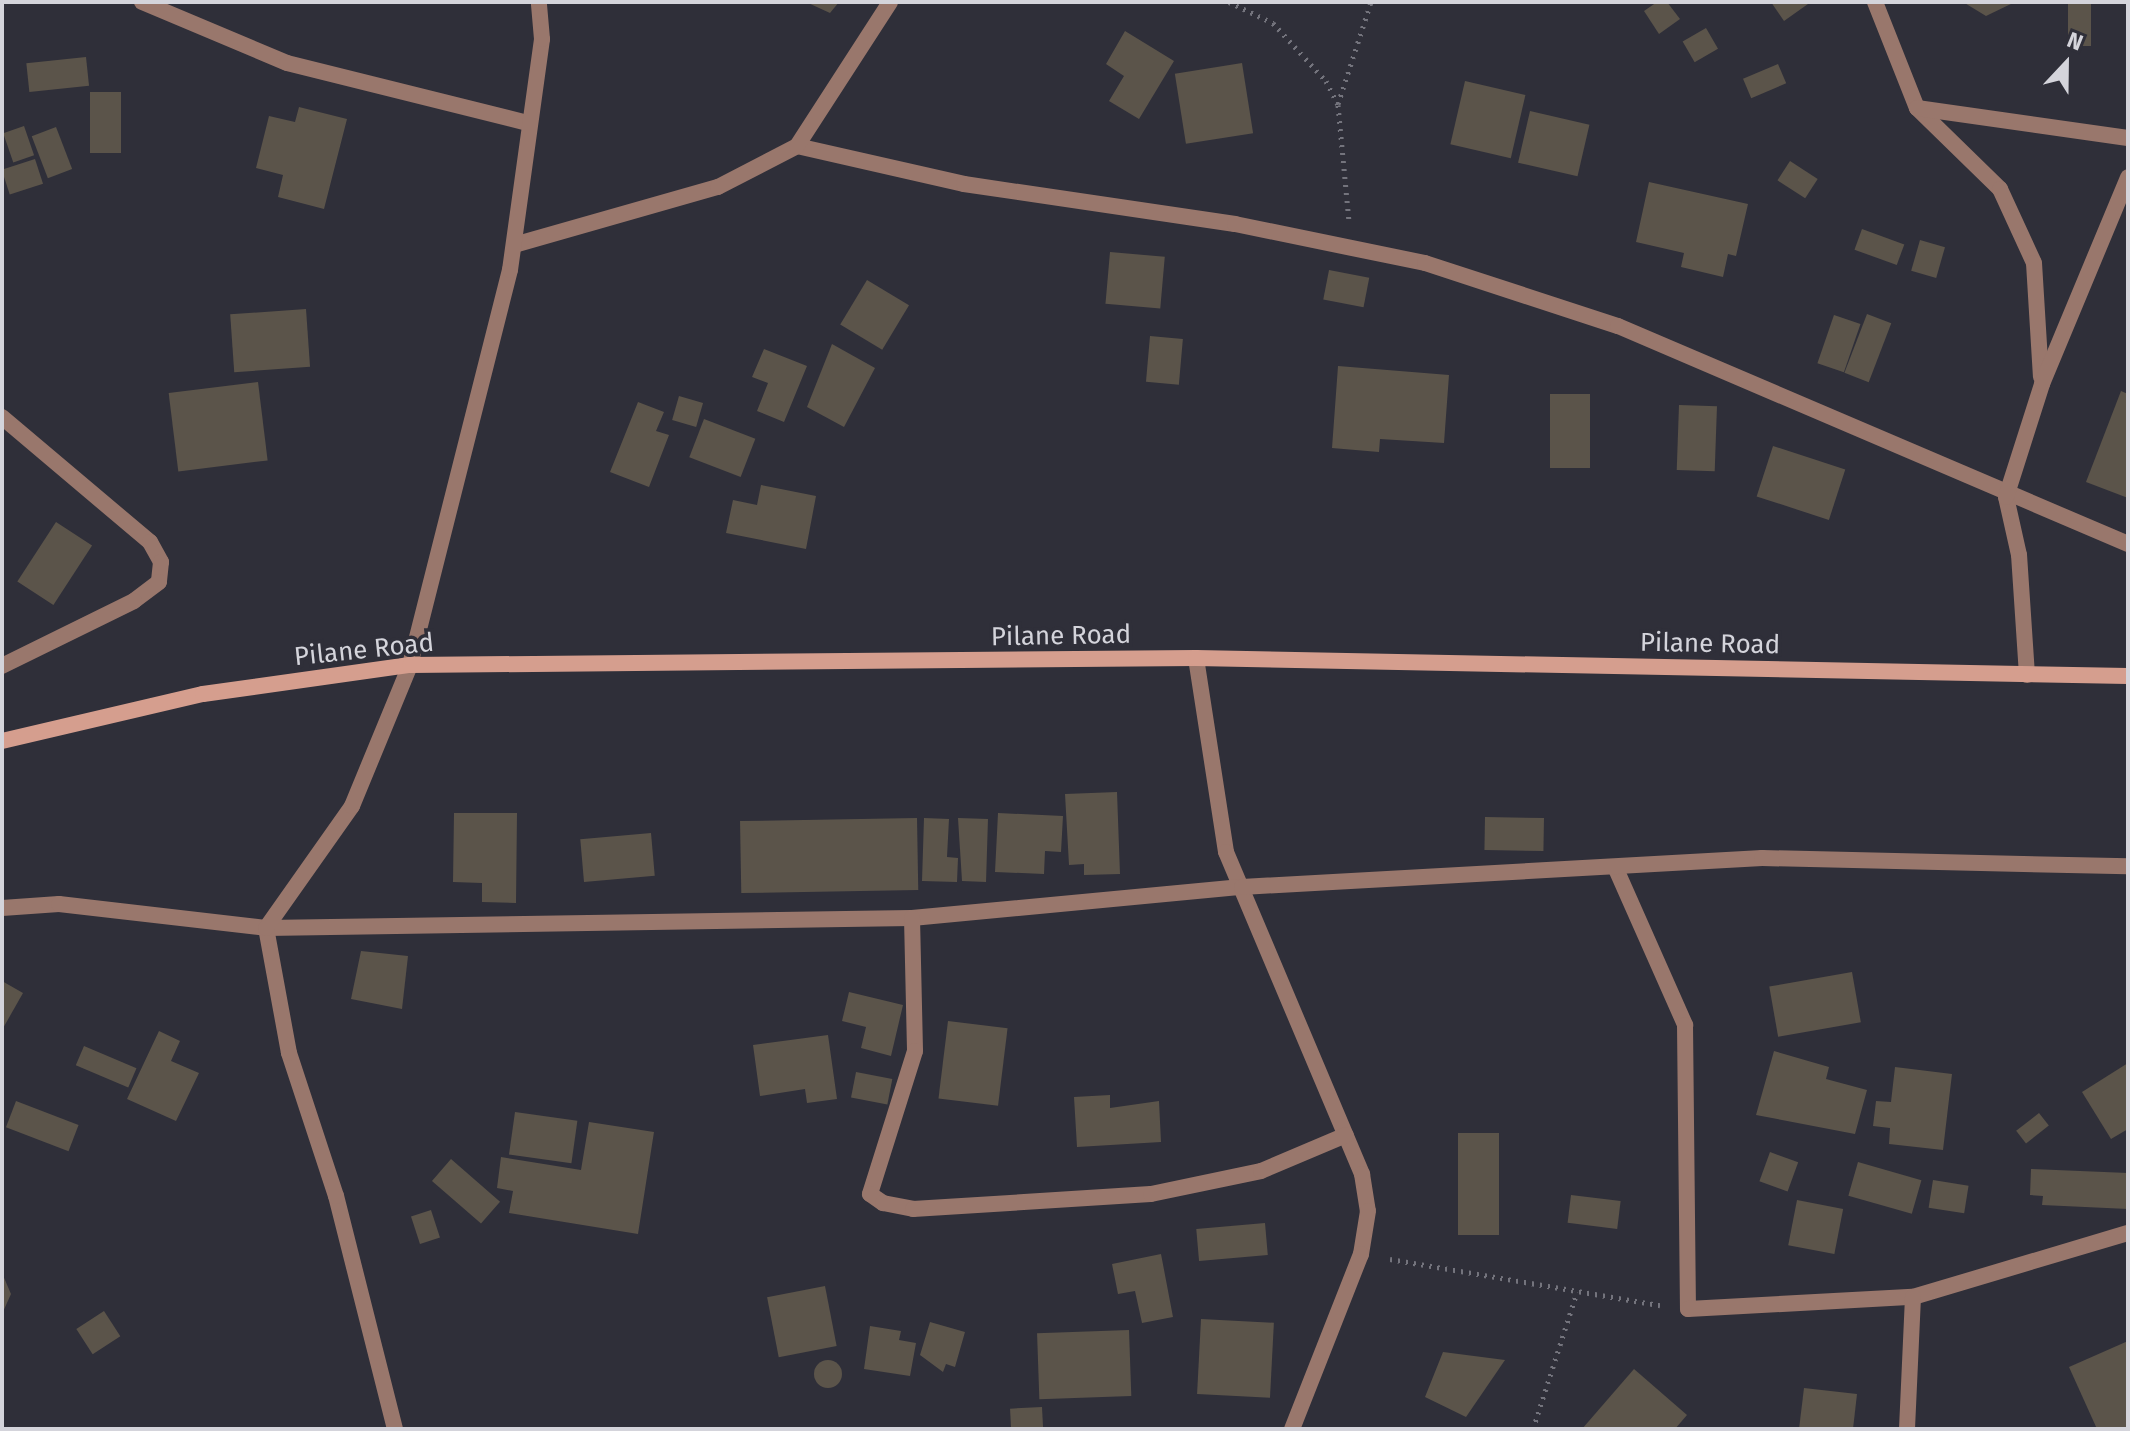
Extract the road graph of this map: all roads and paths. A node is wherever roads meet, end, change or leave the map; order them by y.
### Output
1 (142, 2) edge
2 (539, 2) edge
3 (890, 2) edge
4 (1229, 2) edge
5 (1371, 2) edge
6 (1875, 2) edge
7 (1338, 105) junction
8 (1917, 108) junction
9 (528, 123) junction
10 (2128, 138) edge
11 (797, 146) junction
12 (2128, 177) edge
13 (514, 245) junction
14 (1352, 246) junction
15 (2042, 384) junction
16 (2, 417) edge
17 (2006, 497) junction
18 (2128, 544) edge
19 (1196, 658) junction
20 (410, 665) junction
21 (2, 666) edge
22 (2027, 675) junction
23 (2128, 676) edge
24 (2, 741) edge
25 (2128, 866) edge
26 (1616, 869) junction
27 (1242, 887) junction
28 (2, 908) edge
29 (912, 918) junction
30 (266, 928) junction
31 (1346, 1135) junction
32 (2128, 1233) edge
33 (1361, 1254) junction
34 (1577, 1292) junction
35 (1913, 1297) junction
36 (1688, 1309) junction
37 (395, 1429) edge
38 (1292, 1429) edge
39 (1533, 1429) edge
40 (1907, 1429) edge

1 - 9 street
2 - 9 street
3 - 11 street
4 - 7 path
5 - 7 path
6 - 8 street
7 - 14 path
8 - 10 street
8 - 15 street
9 - 13 street
11 - 13 street
11 - 14 street
12 - 15 street
13 - 20 street
14 - 17 street
15 - 17 street
16 - 21 street
17 - 18 street
17 - 22 street
19 - 20 main road, Pilane Road
19 - 22 main road, Pilane Road
19 - 27 street
20 - 24 main road, Pilane Road
20 - 30 street
22 - 23 main road, Pilane Road
25 - 26 street
26 - 27 street
26 - 36 street
27 - 29 street
27 - 31 street
28 - 30 street
29 - 30 street
29 - 31 street
30 - 37 street
31 - 33 street
32 - 35 street
33 - 34 path
33 - 38 street
34 - 36 path
34 - 39 path
35 - 36 street
35 - 40 street

